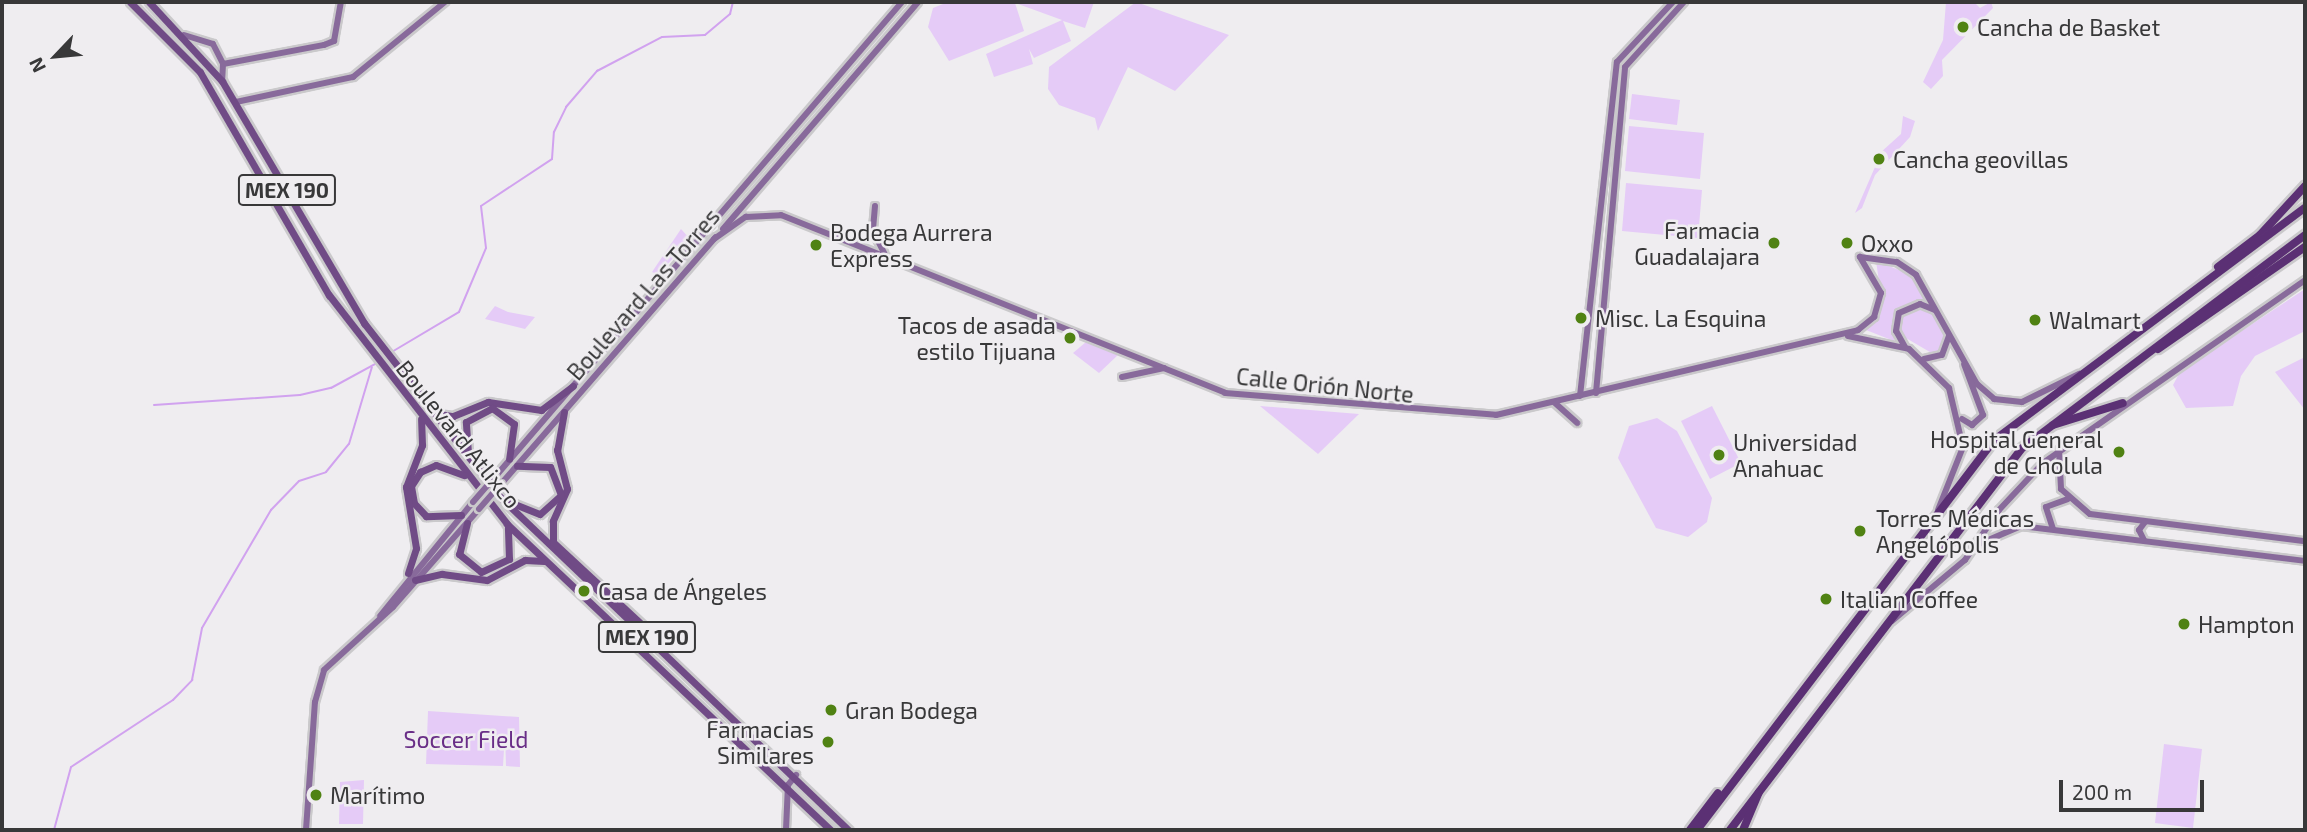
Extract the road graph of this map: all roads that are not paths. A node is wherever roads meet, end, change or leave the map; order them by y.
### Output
1 (130, 2) edge
2 (149, 2) edge
3 (341, 2) edge
4 (445, 2) edge
5 (902, 2) edge
6 (918, 2) edge
7 (1673, 2) edge
8 (1684, 2) edge
9 (184, 35) junction
10 (223, 64) junction
11 (222, 80) junction
12 (236, 102) junction
13 (1606, 147) junction
14 (1618, 148) junction
15 (2305, 186) edge
16 (875, 206) dead end
17 (2305, 208) edge
18 (2305, 235) edge
19 (714, 239) junction
20 (2305, 247) edge
21 (885, 255) junction
22 (1869, 258) junction
23 (1871, 269) junction
24 (2304, 282) edge
25 (1936, 310) junction
26 (1866, 325) junction
27 (1949, 333) junction
28 (1841, 337) junction
29 (1867, 337) junction
30 (2127, 341) junction
31 (1905, 347) junction
32 (2145, 354) junction
33 (1962, 357) junction
34 (1924, 359) junction
35 (1167, 368) junction
36 (2079, 374) junction
37 (1122, 377) dead end
38 (573, 386) junction
39 (1596, 393) junction
40 (1580, 396) junction
41 (1554, 402) junction
42 (2123, 403) junction
43 (565, 412) junction
44 (433, 413) junction
45 (1961, 417) junction
46 (421, 418) junction
47 (1577, 423) dead end
48 (2050, 425) junction
49 (2059, 450) junction
50 (509, 459) junction
51 (471, 460) junction
52 (517, 466) junction
53 (467, 477) junction
54 (500, 497) junction
55 (2070, 500) junction
56 (1938, 510) junction
57 (461, 515) junction
58 (2147, 521) junction
59 (467, 523) junction
60 (507, 524) junction
61 (2053, 529) junction
62 (2144, 540) junction
63 (2305, 541) edge
64 (1977, 544) junction
65 (2305, 561) edge
66 (547, 562) junction
67 (408, 573) junction
68 (415, 580) junction
69 (380, 616) junction
70 (1887, 624) junction
71 (688, 673) junction
72 (1753, 755) junction
73 (796, 775) junction
74 (788, 785) junction
75 (1760, 790) junction
76 (306, 830) edge
77 (786, 830) edge
78 (831, 830) edge
79 (849, 830) edge
80 (1690, 830) edge
81 (1697, 830) edge
82 (1730, 830) edge
83 (1743, 830) edge

1 - 46 main road, Boulevard Atlixco / MEX 190
2 - 9 main road, Boulevard Atlixco / MEX 190
3 - 10 street
4 - 12 street
5 - 38 street, Boulevard Las Torres
6 - 19 street, Boulevard Las Torres
7 - 13 street
8 - 14 street
9 - 10 street
9 - 11 main road, Boulevard Atlixco / MEX 190
10 - 11 street
11 - 12 main road, Boulevard Atlixco / MEX 190
12 - 44 main road, Boulevard Atlixco / MEX 190
13 - 14 street
13 - 40 street
14 - 39 street
15 - 30 highway
16 - 21 street
17 - 30 highway
18 - 32 highway
19 - 21 street, Calle Orión Norte
19 - 43 street, Boulevard Las Torres
20 - 32 highway
21 - 35 street, Calle Orión Norte
22 - 23 street
22 - 23 street
22 - 25 street
23 - 26 street
24 - 42 street
25 - 27 street
25 - 31 street
26 - 28 street, Calle Orión Norte
26 - 29 street
27 - 33 street
27 - 34 street
28 - 29 street, Calle Orión Norte
28 - 39 street, Calle Orión Norte
29 - 31 street, Calle Orión Norte
30 - 36 highway
31 - 34 street
32 - 48 highway
33 - 36 street
33 - 45 street
34 - 45 street
35 - 37 street
35 - 41 street, Calle Orión Norte
36 - 56 highway
38 - 44 main road
38 - 50 street, Boulevard Las Torres
39 - 40 street, Calle Orión Norte
40 - 41 street, Calle Orión Norte
41 - 47 street
42 - 48 highway
42 - 49 street
43 - 52 street, Boulevard Las Torres
43 - 71 main road
44 - 51 main road, Boulevard Atlixco / MEX 190
45 - 56 street
46 - 53 main road, Boulevard Atlixco / MEX 190
46 - 67 main road
48 - 70 highway
49 - 55 street
49 - 64 street
50 - 51 main road
50 - 57 street, Boulevard Las Torres, bridge
51 - 54 main road, Boulevard Atlixco / MEX 190
52 - 54 main road
52 - 59 street, Boulevard Las Torres, bridge
53 - 57 main road
53 - 60 main road, Boulevard Atlixco / MEX 190
54 - 71 main road, Boulevard Atlixco / MEX 190
55 - 58 street
55 - 61 street
56 - 72 highway
57 - 67 street, Boulevard Las Torres
58 - 62 street
58 - 63 street
59 - 60 main road
59 - 68 street, Boulevard Las Torres
60 - 66 main road, Boulevard Atlixco / MEX 190
61 - 62 street
61 - 64 street
62 - 65 street
64 - 70 street
66 - 68 main road
66 - 74 main road, Boulevard Atlixco / MEX 190
67 - 69 street, Boulevard Las Torres
68 - 69 street, Boulevard Las Torres
69 - 76 street
70 - 75 highway
71 - 73 main road, Boulevard Atlixco / MEX 190
72 - 80 highway
72 - 81 highway
73 - 74 street
73 - 79 main road, Boulevard Atlixco / MEX 190
74 - 77 street
74 - 78 main road, Boulevard Atlixco / MEX 190
75 - 82 highway
75 - 83 highway

